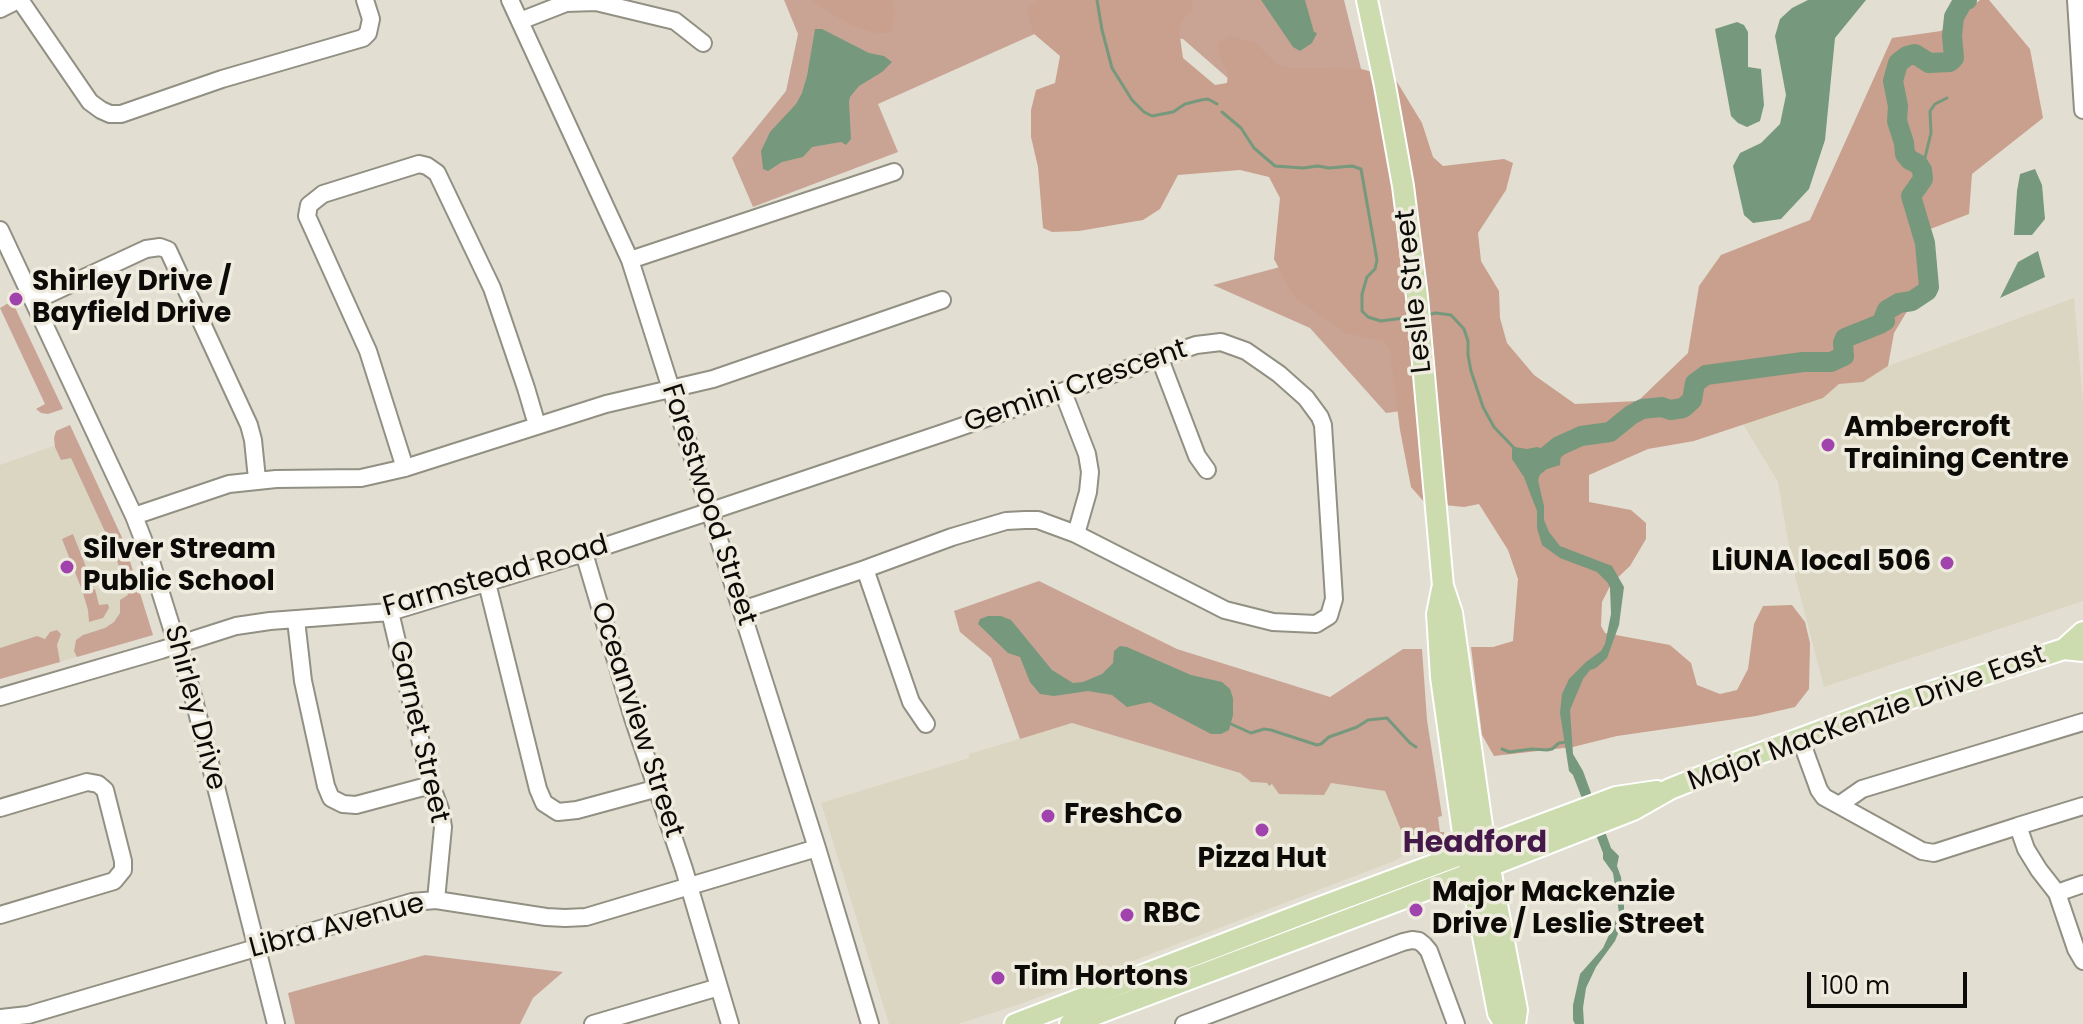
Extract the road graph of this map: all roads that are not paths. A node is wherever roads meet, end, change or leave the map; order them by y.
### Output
1 (19, 0) edge
2 (365, 0) edge
3 (510, 0) edge
4 (1367, 0) edge
5 (2076, 0) edge
6 (0, 9) edge
7 (520, 21) junction
8 (703, 43) dead end
9 (2083, 110) edge
10 (894, 172) dead end
11 (0, 230) edge
12 (630, 260) junction
13 (942, 300) dead end
14 (34, 301) junction
15 (1160, 359) junction
16 (670, 390) junction
17 (1063, 392) junction
18 (537, 425) junction
19 (405, 468) junction
20 (1207, 470) dead end
21 (257, 479) junction
22 (710, 511) junction
23 (134, 516) junction
24 (1076, 534) junction
25 (584, 553) junction
26 (865, 569) junction
27 (487, 583) junction
28 (1443, 586) junction
29 (742, 610) junction
30 (390, 612) junction
31 (296, 620) junction
32 (2083, 632) edge
33 (178, 645) junction
34 (2074, 650) edge
35 (0, 697) edge
36 (2083, 722) edge
37 (926, 724) dead end
38 (1800, 738) junction
39 (431, 785) junction
40 (658, 788) junction
41 (1670, 789) junction
42 (1839, 805) junction
43 (2083, 806) edge
44 (0, 808) edge
45 (2018, 826) junction
46 (1486, 845) junction
47 (817, 848) junction
48 (1475, 864) junction
49 (2083, 884) edge
50 (689, 886) junction
51 (2057, 893) junction
52 (436, 900) junction
53 (0, 915) edge
54 (256, 947) junction
55 (2083, 961) edge
56 (1178, 972) junction
57 (719, 987) junction
58 (0, 1018) edge
59 (276, 1024) edge
60 (593, 1024) edge
61 (730, 1024) edge
62 (870, 1024) edge
63 (1015, 1024) edge
64 (1070, 1024) edge
65 (1184, 1024) edge
66 (1456, 1024) edge
67 (1505, 1024) edge
68 (1515, 1024) edge

1 - 2 street
1 - 6 street
3 - 7 street, Forestwood Street
4 - 28 main road, Leslie Street
5 - 9 street
7 - 8 street
7 - 12 street, Forestwood Street
10 - 12 street
11 - 14 street, Shirley Drive
12 - 16 street, Forestwood Street
13 - 16 street
14 - 21 street
14 - 23 street, Shirley Drive
15 - 17 street, Gemini Crescent
15 - 20 street
15 - 24 street, Gemini Crescent
16 - 18 street
16 - 22 street, Forestwood Street
17 - 22 street, Gemini Crescent
17 - 24 street
18 - 19 street
18 - 19 street
19 - 21 street
21 - 23 street
22 - 25 street, Farmstead Road
22 - 29 street, Forestwood Street
23 - 33 street, Shirley Drive
24 - 26 street, Gemini Crescent
25 - 27 street, Farmstead Road
25 - 40 street, Oceanview Street
26 - 29 street, Gemini Crescent
26 - 37 street
27 - 30 street, Farmstead Road
27 - 40 street
28 - 46 main road, Leslie Street
28 - 48 main road, Leslie Street
29 - 47 street, Forestwood Street
30 - 31 street, Farmstead Road
30 - 39 street, Garnet Street
31 - 33 street, Farmstead Road
31 - 39 street
32 - 34 main road, Major MacKenzie Drive East
33 - 35 street, Farmstead Road
33 - 54 street, Shirley Drive
34 - 38 main road, Major MacKenzie Drive East
36 - 42 street
38 - 41 main road, Major MacKenzie Drive East
38 - 42 street
39 - 52 street, Garnet Street
40 - 50 street, Oceanview Street
41 - 46 main road, Major MacKenzie Drive East
41 - 48 main road, Major MacKenzie Drive East
42 - 45 street
43 - 45 street
44 - 53 street
45 - 51 street
46 - 48 main road, Leslie Street
47 - 50 street, Libra Avenue
47 - 62 street, Forestwood Street
48 - 56 main road, Major MacKenzie Drive East
48 - 67 main road, Leslie Street
48 - 68 main road, Leslie Street
49 - 51 street
50 - 52 street, Libra Avenue
50 - 57 street, Oceanview Street
51 - 55 street
52 - 54 street, Libra Avenue
54 - 58 street, Libra Avenue
54 - 59 street, Shirley Drive
56 - 63 main road, Major MacKenzie Drive East
56 - 64 main road, Major MacKenzie Drive East
57 - 60 street
57 - 61 street, Oceanview Street
65 - 66 street

